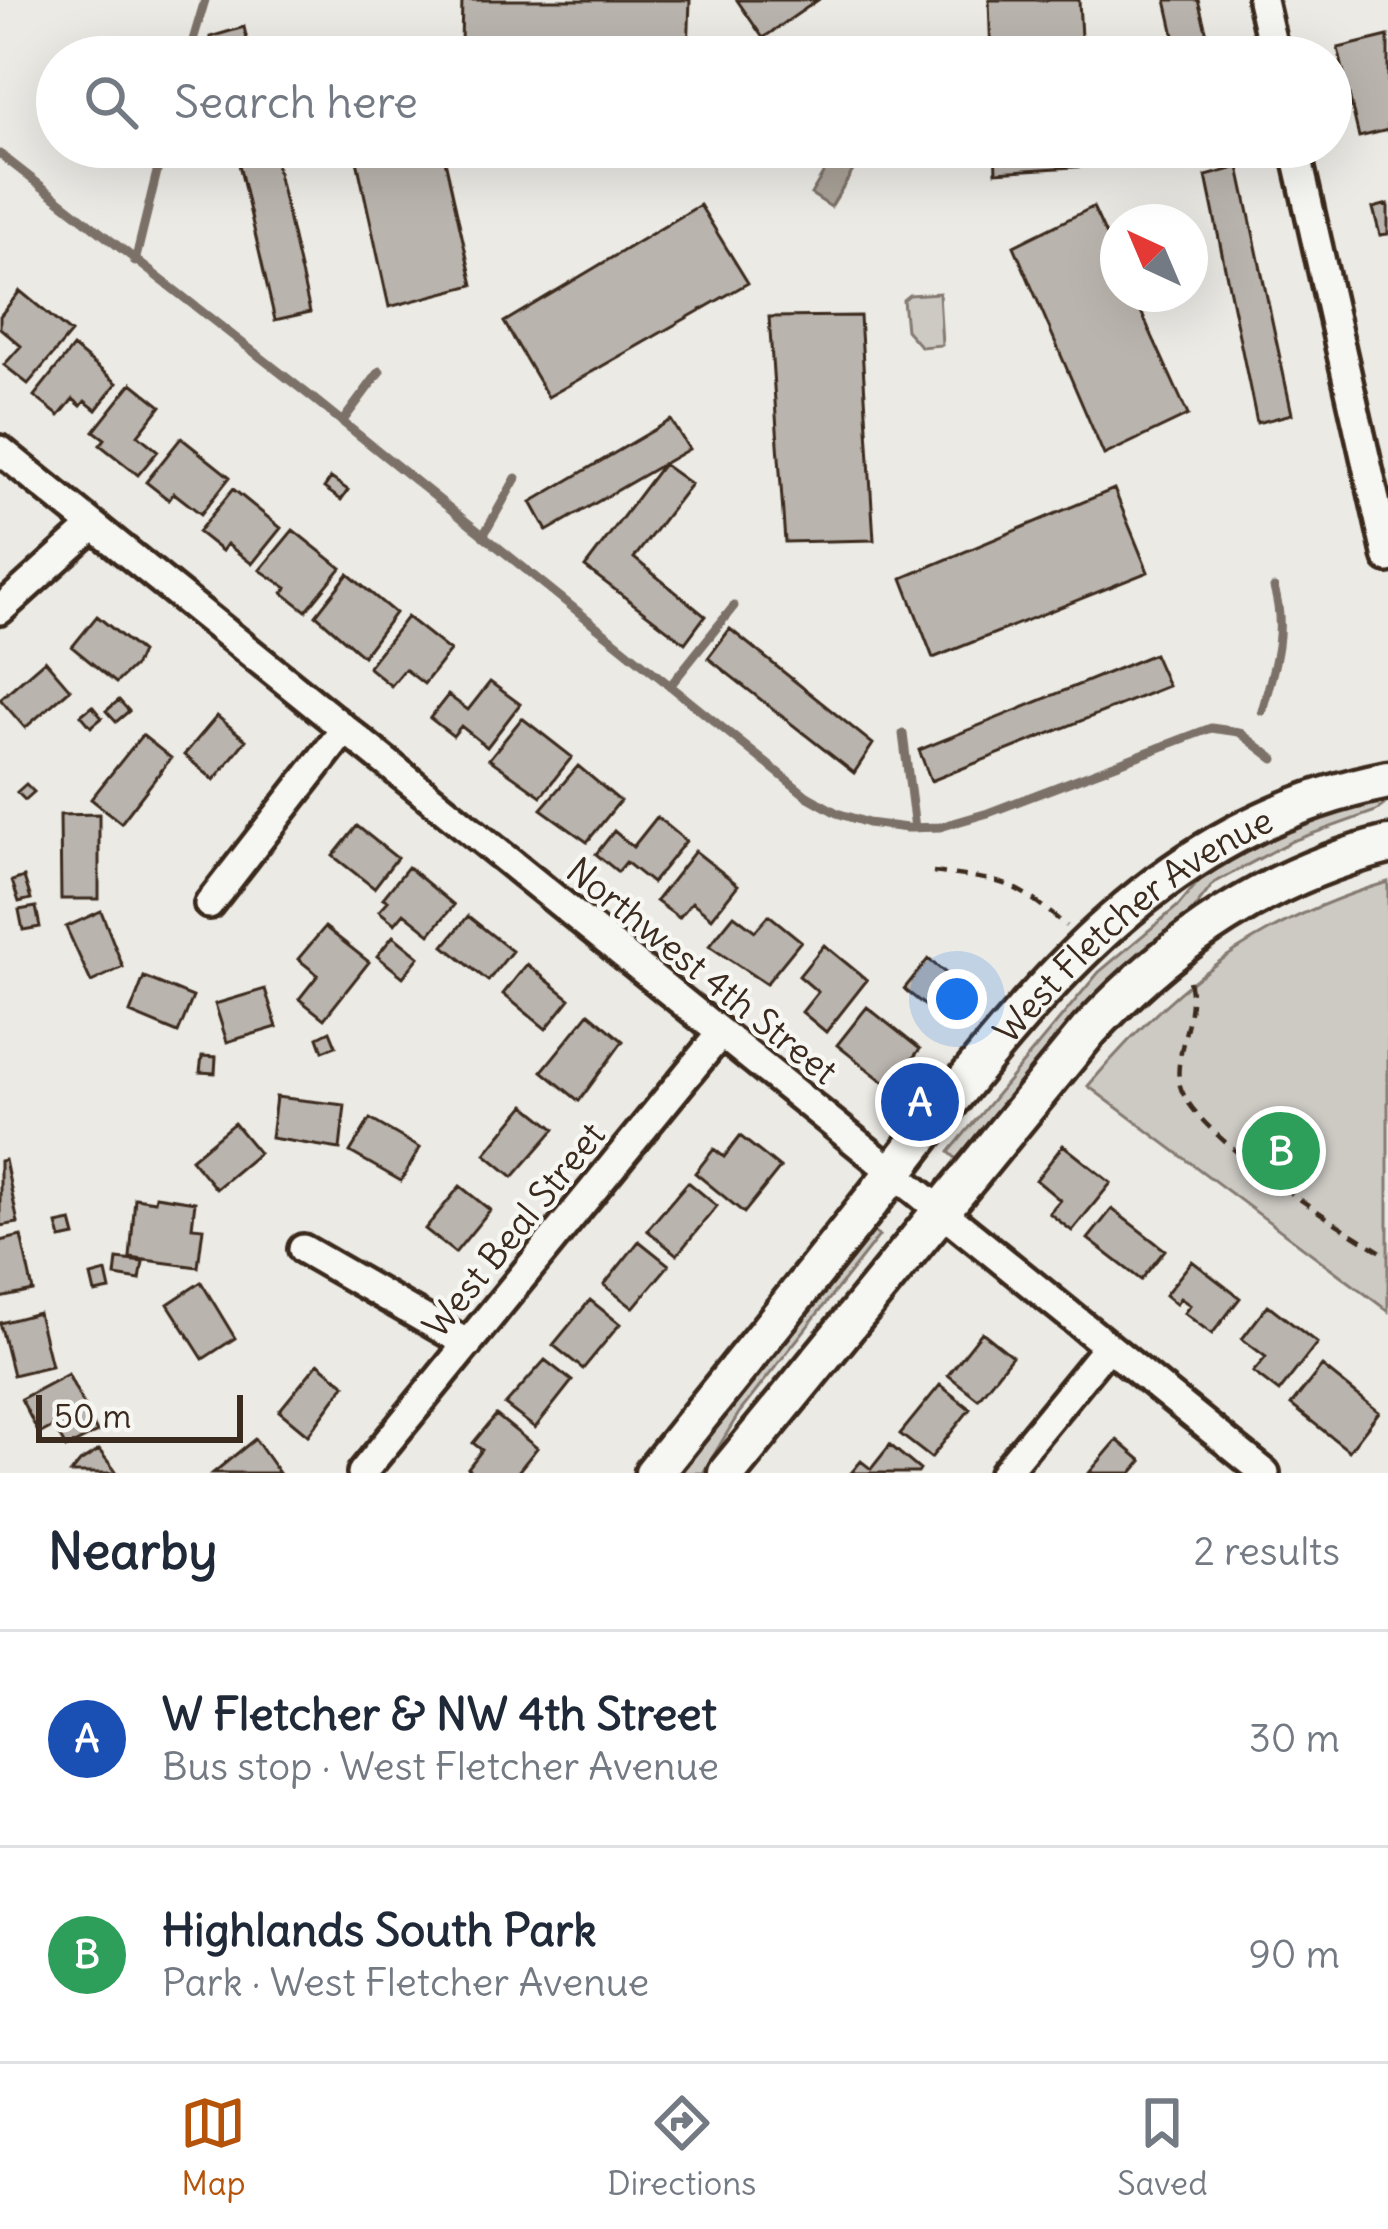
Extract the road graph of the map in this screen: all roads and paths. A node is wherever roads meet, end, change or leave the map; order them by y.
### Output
1 (1262, 0) edge
2 (1270, 36) edge
3 (1300, 168) edge
4 (0, 450) edge
5 (93, 526) junction
6 (1388, 558) edge
7 (0, 610) edge
8 (345, 729) junction
9 (1388, 780) edge
10 (1388, 844) edge
11 (933, 872) dead end
12 (209, 904) dead end
13 (1066, 926) dead end
14 (1164, 957) junction
15 (721, 1033) junction
16 (894, 1172) junction
17 (944, 1211) junction
18 (303, 1249) dead end
19 (1388, 1256) edge
20 (468, 1343) junction
21 (1108, 1346) junction
22 (362, 1473) edge
23 (654, 1473) edge
24 (727, 1473) edge
25 (1004, 1473) edge
26 (1265, 1473) edge

1 - 2 street
3 - 6 street
4 - 5 street, Northwest 4th Street
5 - 7 street
5 - 8 street, Northwest 4th Street
8 - 12 street
8 - 15 street, Northwest 4th Street
9 - 16 main road, West Fletcher Avenue
10 - 14 main road, West Fletcher Avenue
11 - 13 path
14 - 17 main road, West Fletcher Avenue
14 - 19 path
15 - 16 street, Northwest 4th Street
15 - 20 street, West Beal Street
16 - 17 street, Northwest 4th Street
16 - 23 main road, West Fletcher Avenue
17 - 21 street, Northwest 4th Street
17 - 24 main road, West Fletcher Avenue
18 - 20 street
20 - 22 street, West Beal Street
21 - 25 street
21 - 26 street, Northwest 4th Street

